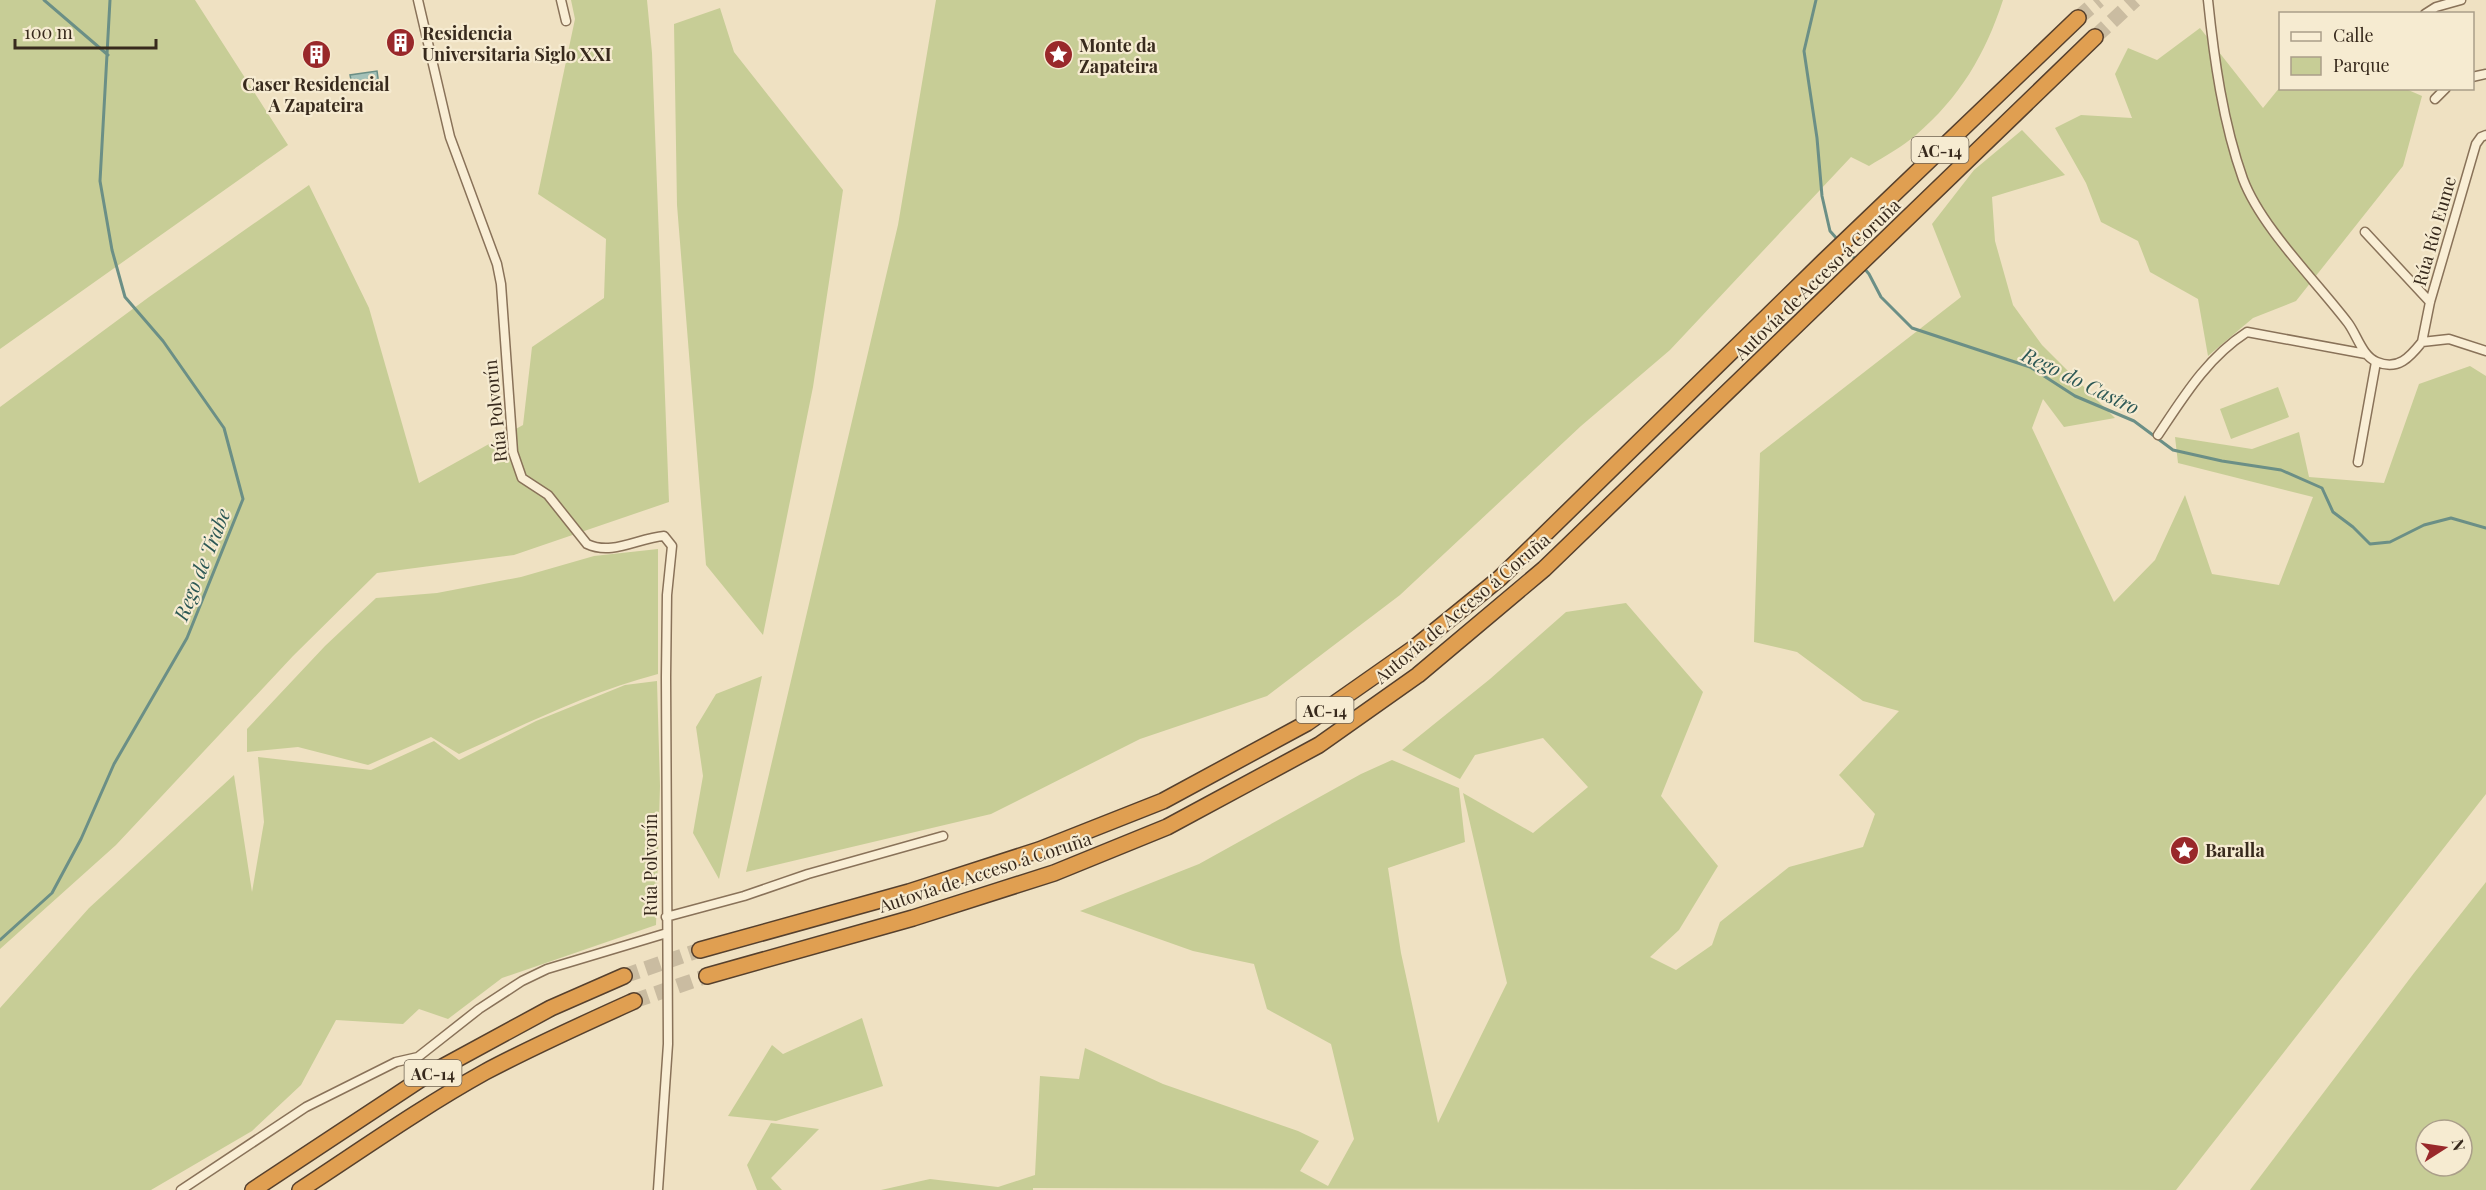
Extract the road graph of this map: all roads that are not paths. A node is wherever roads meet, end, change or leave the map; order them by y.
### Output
1 (418, 0) edge
2 (561, 0) edge
3 (2208, 0) edge
4 (2461, 0) edge
5 (2428, 12) edge
6 (2078, 18) tunnel mouth
7 (566, 21) dead end
8 (2095, 37) tunnel mouth
9 (2443, 90) edge
10 (2435, 99) dead end
11 (2486, 135) edge
12 (2364, 232) dead end
13 (2430, 302) junction
14 (2422, 342) junction
15 (2486, 351) edge
16 (2366, 354) junction
17 (2376, 362) junction
18 (2158, 435) dead end
19 (2358, 462) dead end
20 (943, 836) dead end
21 (666, 916) junction
22 (667, 930) junction
23 (700, 950) tunnel mouth
24 (624, 976) tunnel mouth
25 (707, 976) tunnel mouth
26 (634, 1001) tunnel mouth
27 (181, 1190) edge
28 (253, 1190) edge
29 (300, 1190) edge
30 (658, 1190) edge

1 - 21 street, Rúa Polvorín
2 - 7 street
3 - 16 street
4 - 5 street
6 - 23 highway, Autovía de Acceso á Coruña / AC-14
8 - 25 highway, Autovía de Acceso á Coruña / AC-14
9 - 10 street
11 - 13 street, Rúa Río Eume
12 - 13 street
13 - 14 street, Rúa Río Eume
14 - 15 street
14 - 17 street
16 - 17 street
16 - 18 street
17 - 19 street
20 - 21 street
21 - 22 street, Rúa Polvorín
22 - 27 street
22 - 30 street, Rúa Polvorín
24 - 28 highway, AC-14
26 - 29 highway, AC-14

